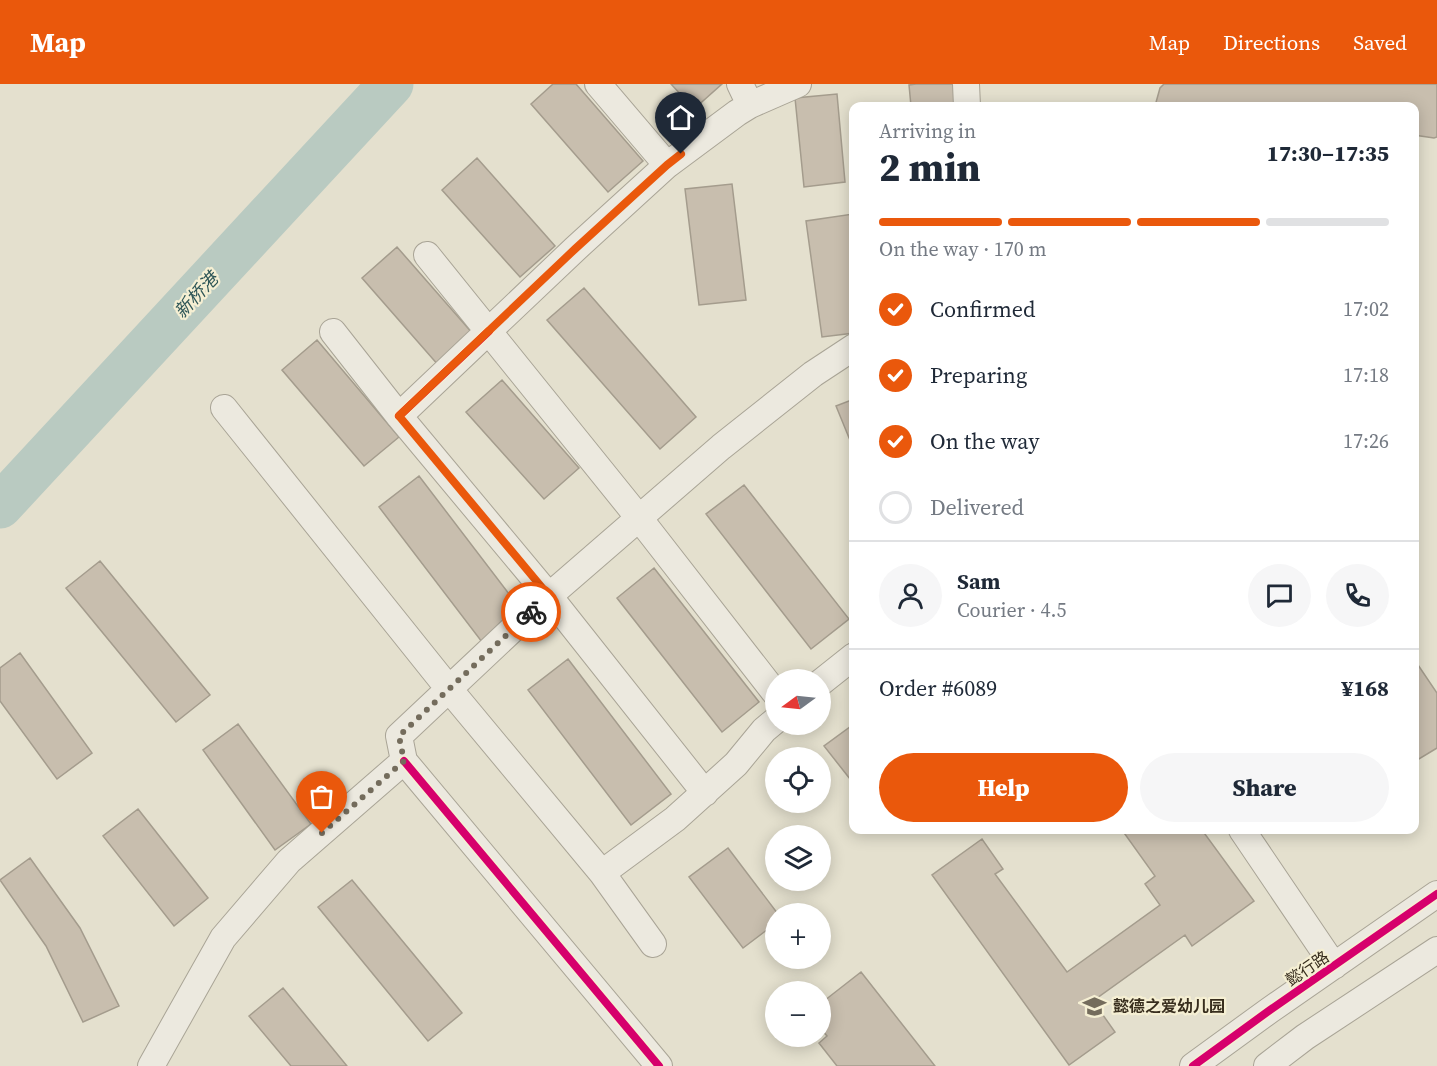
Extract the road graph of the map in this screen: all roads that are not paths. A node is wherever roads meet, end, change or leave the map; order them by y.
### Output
1 (598, 84) edge
2 (798, 84) edge
3 (966, 84) edge
4 (745, 94) edge
5 (967, 102) edge
6 (667, 165) junction
7 (427, 255) dead end
8 (489, 331) junction
9 (333, 332) dead end
10 (849, 350) edge
11 (224, 408) dead end
12 (399, 416) junction
13 (639, 518) junction
14 (549, 596) junction
15 (849, 660) edge
16 (831, 674) edge
17 (765, 680) edge
18 (449, 689) junction
19 (765, 729) edge
20 (404, 761) junction
21 (705, 793) junction
22 (1245, 834) edge
23 (602, 873) junction
24 (1437, 894) edge
25 (653, 944) dead end
26 (1437, 950) edge
27 (1334, 966) junction
28 (151, 1066) edge
29 (660, 1066) edge
30 (1193, 1066) edge
31 (1267, 1066) edge

1 - 6 street
2 - 4 street
3 - 5 street
4 - 6 street
6 - 8 street
7 - 8 street
8 - 12 street
8 - 13 street
9 - 12 street
10 - 13 street
11 - 18 street
12 - 14 street
13 - 14 street
13 - 17 street
14 - 18 street
14 - 21 street
15 - 16 street
18 - 20 street
18 - 23 street
19 - 21 street
20 - 28 street
20 - 29 street
21 - 23 street
22 - 27 street
23 - 25 street
24 - 27 street, 懿行路
26 - 31 street
27 - 30 street, 懿行路

